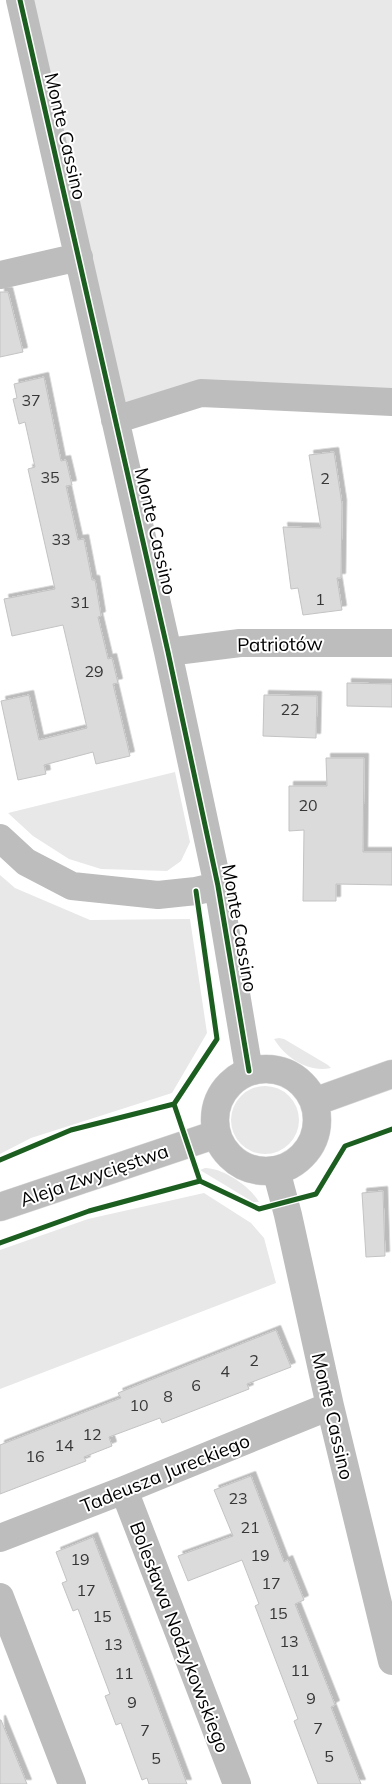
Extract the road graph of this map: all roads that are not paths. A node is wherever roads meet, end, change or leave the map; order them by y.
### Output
1 (20, 0) edge
2 (78, 256) junction
3 (0, 275) edge
4 (392, 402) edge
5 (115, 420) junction
6 (392, 643) edge
7 (168, 652) junction
8 (0, 838) edge
9 (218, 886) junction
10 (249, 1071) junction
11 (392, 1074) edge
12 (314, 1102) junction
13 (217, 1134) junction
14 (276, 1170) junction
15 (0, 1207) edge
16 (330, 1406) junction
17 (124, 1490) junction
18 (0, 1538) edge
19 (0, 1596) edge
20 (392, 1661) edge
21 (72, 1784) edge
22 (237, 1784) edge

1 - 2 street, Monte Cassino
2 - 3 street
2 - 5 street, Monte Cassino
4 - 5 street
5 - 7 street, Monte Cassino
6 - 7 street, Patriotów
7 - 9 street, Monte Cassino
8 - 9 street
9 - 10 street, Monte Cassino
10 - 12 street
10 - 13 street
11 - 12 street
12 - 14 street
13 - 14 street
13 - 15 street, Aleja Zwycięstwa
14 - 16 street, Monte Cassino
16 - 17 street, Tadeusza Jureckiego
16 - 20 street, Monte Cassino
17 - 18 street, Tadeusza Jureckiego
17 - 22 street, Bolesława Nodzykowskiego
19 - 21 street

